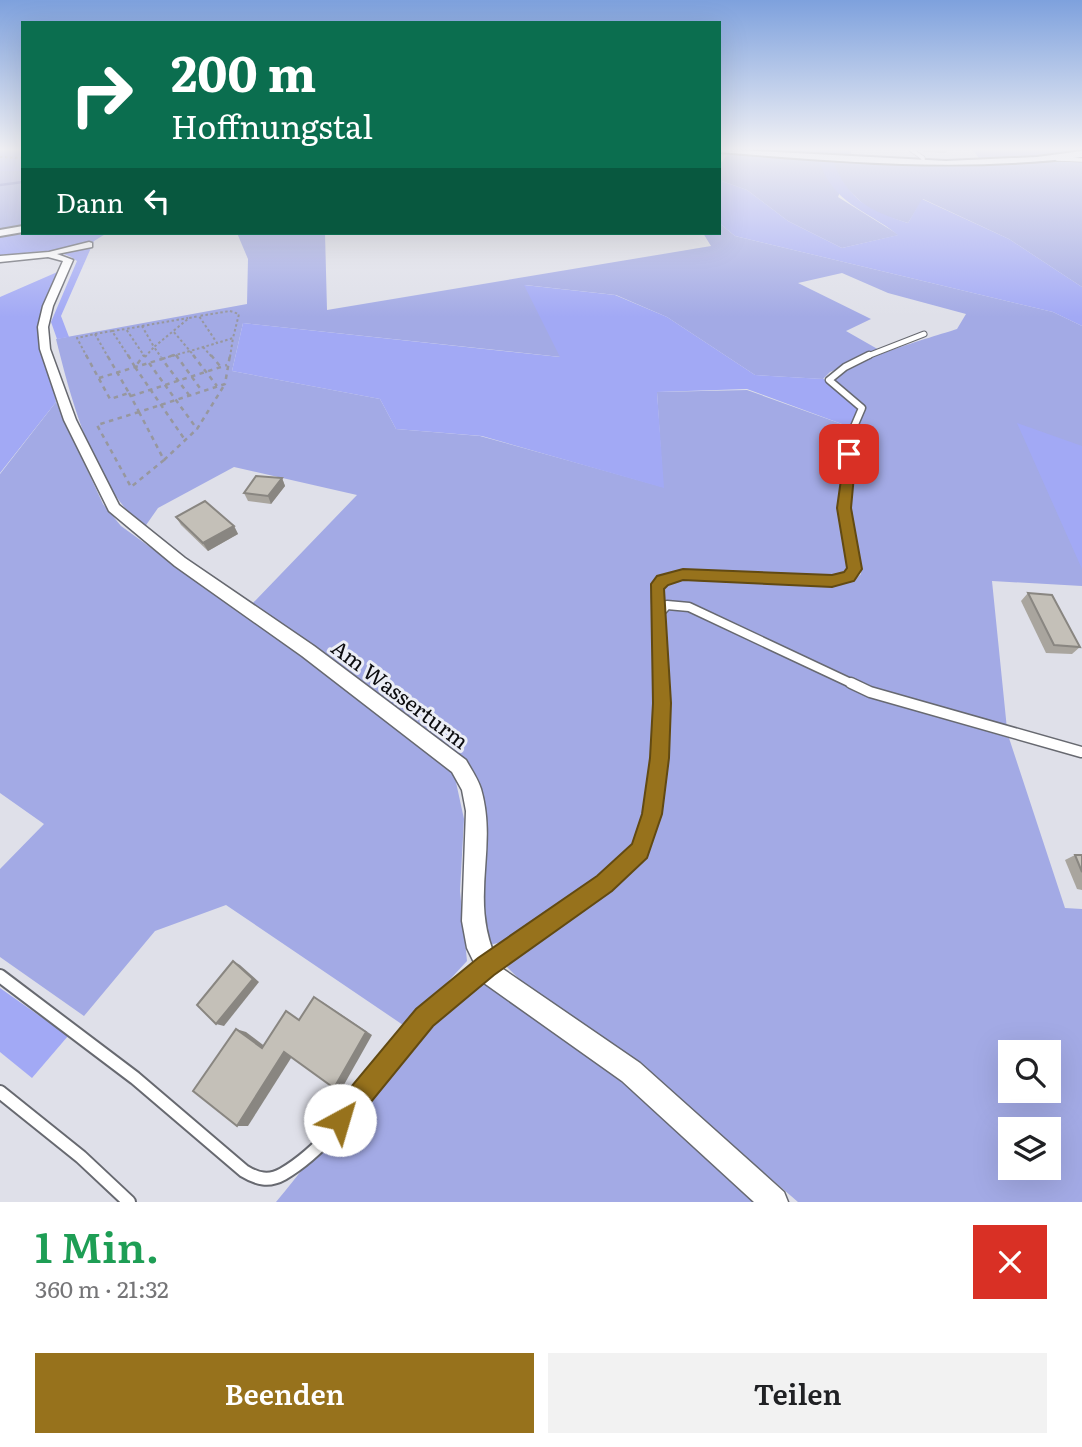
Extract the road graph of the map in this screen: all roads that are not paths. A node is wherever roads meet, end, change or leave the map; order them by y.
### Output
1 (21, 229) edge
2 (0, 233) edge
3 (89, 245) dead end
4 (47, 254) junction
5 (0, 259) edge
6 (925, 334) dead end
7 (657, 616) junction
8 (1081, 752) edge
9 (486, 966) junction
10 (0, 976) edge
11 (0, 1092) edge
12 (129, 1202) edge
13 (774, 1202) edge

1 - 2 street
3 - 4 street
4 - 5 street
4 - 9 street, Am Wasserturm
6 - 7 lane
7 - 8 lane
7 - 9 lane
9 - 10 lane
9 - 13 street, Am Wasserturm
11 - 12 lane

